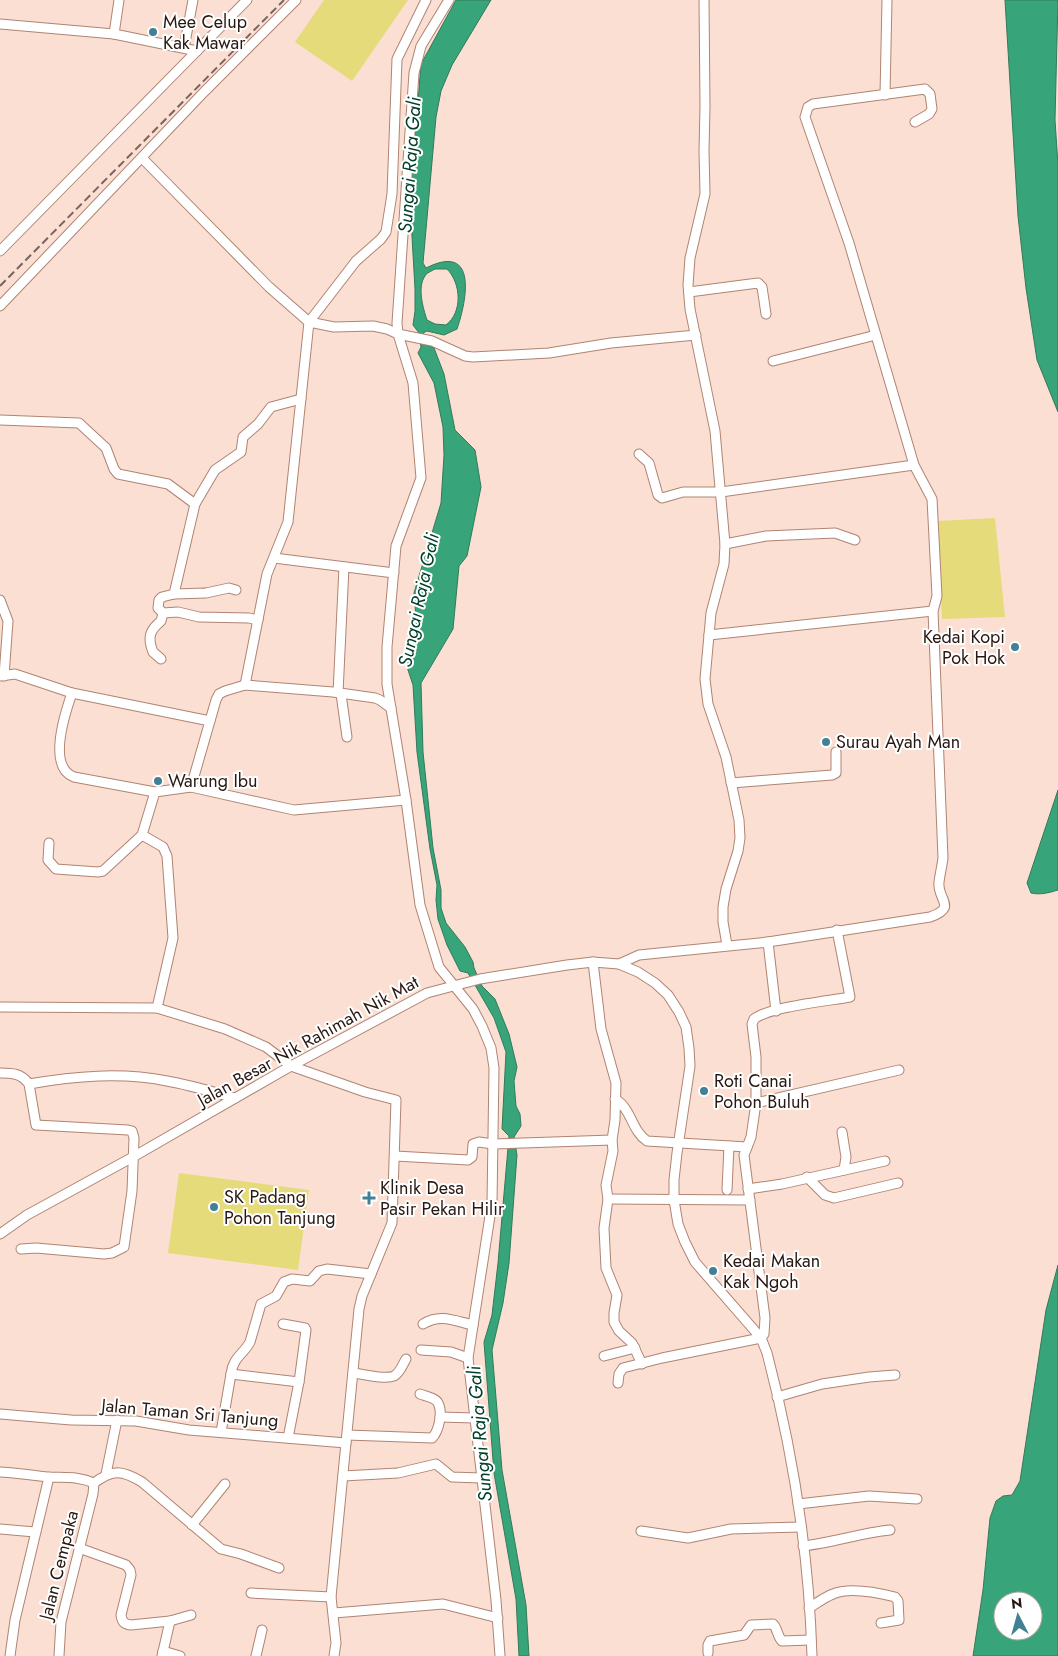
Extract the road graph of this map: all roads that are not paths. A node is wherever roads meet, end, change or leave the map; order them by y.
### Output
1 (119, 0) edge
2 (193, 0) edge
3 (248, 0) edge
4 (296, 0) edge
5 (426, 0) edge
6 (449, 0) edge
7 (704, 0) edge
8 (887, 0) edge
9 (0, 24) edge
10 (114, 34) junction
11 (184, 48) junction
12 (198, 51) junction
13 (885, 95) junction
14 (915, 122) dead end
15 (142, 158) junction
16 (0, 251) edge
17 (689, 292) junction
18 (0, 306) edge
19 (766, 314) dead end
20 (309, 322) junction
21 (398, 334) junction
22 (696, 335) junction
23 (876, 335) junction
24 (773, 361) dead end
25 (301, 399) junction
26 (0, 420) edge
27 (0, 426) edge
28 (639, 454) dead end
29 (914, 465) junction
30 (721, 492) junction
31 (195, 504) junction
32 (855, 540) dead end
33 (725, 544) junction
34 (274, 558) junction
35 (344, 567) junction
36 (394, 573) junction
37 (236, 590) dead end
38 (174, 594) junction
39 (0, 600) edge
40 (933, 611) junction
41 (163, 613) junction
42 (258, 620) junction
43 (709, 635) junction
44 (161, 659) dead end
45 (2, 676) edge
46 (245, 685) junction
47 (72, 693) junction
48 (340, 694) junction
49 (391, 708) junction
50 (210, 721) junction
51 (347, 737) dead end
52 (836, 752) dead end
53 (731, 783) junction
54 (190, 787) junction
55 (155, 792) junction
56 (406, 800) junction
57 (142, 835) junction
58 (49, 844) dead end
59 (837, 930) junction
60 (768, 942) junction
61 (727, 945) junction
62 (593, 962) junction
63 (619, 964) junction
64 (452, 985) junction
65 (0, 1007) edge
66 (157, 1008) junction
67 (776, 1011) junction
68 (291, 1066) junction
69 (899, 1070) dead end
70 (0, 1073) edge
71 (28, 1084) junction
72 (235, 1098) junction
73 (616, 1099) junction
74 (756, 1103) junction
75 (842, 1132) dead end
76 (612, 1140) junction
77 (678, 1143) junction
78 (493, 1144) junction
79 (729, 1146) junction
80 (747, 1147) junction
81 (395, 1156) junction
82 (133, 1157) junction
83 (885, 1161) dead end
84 (844, 1170) junction
85 (807, 1177) junction
86 (898, 1183) dead end
87 (748, 1189) junction
88 (728, 1190) dead end
89 (608, 1199) junction
90 (674, 1200) junction
91 (750, 1200) junction
92 (0, 1234) edge
93 (21, 1249) dead end
94 (371, 1274) junction
95 (283, 1324) dead end
96 (423, 1324) dead end
97 (473, 1325) junction
98 (761, 1338) junction
99 (635, 1348) junction
100 (421, 1350) dead end
101 (604, 1356) dead end
102 (468, 1358) junction
103 (406, 1359) dead end
104 (642, 1364) junction
105 (353, 1373) junction
106 (231, 1374) junction
107 (895, 1375) dead end
108 (299, 1382) junction
109 (618, 1383) dead end
110 (420, 1394) dead end
111 (777, 1397) junction
112 (0, 1414) edge
113 (440, 1416) junction
114 (474, 1418) junction
115 (117, 1420) junction
116 (221, 1432) junction
117 (288, 1438) junction
118 (347, 1439) junction
119 (0, 1472) edge
120 (106, 1474) junction
121 (343, 1476) junction
122 (49, 1477) junction
123 (481, 1478) junction
124 (94, 1483) junction
125 (224, 1484) dead end
126 (917, 1499) dead end
127 (798, 1504) junction
128 (192, 1525) junction
129 (801, 1527) junction
130 (0, 1529) edge
131 (890, 1530) dead end
132 (641, 1531) dead end
133 (35, 1532) junction
134 (803, 1546) junction
135 (80, 1548) junction
136 (279, 1568) dead end
137 (251, 1594) dead end
138 (331, 1597) junction
139 (809, 1608) junction
140 (334, 1613) junction
141 (191, 1615) dead end
142 (498, 1618) junction
143 (170, 1621) junction
144 (881, 1623) dead end
145 (262, 1630) dead end
146 (811, 1640) junction
147 (708, 1653) dead end
148 (162, 1654) edge
149 (10, 1656) edge
150 (58, 1656) edge
151 (180, 1656) edge
152 (256, 1656) edge
153 (334, 1656) edge
154 (500, 1656) edge
155 (812, 1656) edge

1 - 10 street
2 - 11 street
3 - 12 street
4 - 15 street
5 - 20 street
6 - 21 street
7 - 17 street
8 - 13 street
9 - 10 street
10 - 11 street
11 - 12 street
12 - 16 street
13 - 14 street
13 - 23 street
15 - 18 street
15 - 20 street
17 - 19 street
17 - 22 street
20 - 21 street
20 - 25 street
21 - 22 street
21 - 36 street
22 - 30 street
23 - 24 street
23 - 29 street
25 - 31 street
25 - 34 street
26 - 27 street
26 - 31 street
28 - 30 street
29 - 30 street
29 - 40 street
30 - 33 street
31 - 38 street
32 - 33 street
33 - 43 street
34 - 35 street
34 - 42 street
35 - 36 street
35 - 48 street
36 - 49 street
37 - 38 street
38 - 41 street
39 - 45 street
40 - 43 street
40 - 59 street
41 - 42 street
41 - 44 street
42 - 46 street
43 - 53 street
45 - 47 street
46 - 48 street
46 - 50 street
47 - 50 street
47 - 55 street
48 - 49 street
48 - 51 street
49 - 56 street
50 - 54 street
52 - 53 street
53 - 61 street
54 - 55 street
54 - 56 street
55 - 57 street
56 - 64 street
57 - 58 street
57 - 66 street
59 - 60 street
59 - 67 street
60 - 61 street
60 - 67 street
61 - 63 street
62 - 63 street, Jalan Besar Nik Rahimah Nik Mat
62 - 64 street, Jalan Besar Nik Rahimah Nik Mat
62 - 73 street
63 - 77 street, Jalan Besar Nik Rahimah Nik Mat
64 - 68 street, Jalan Besar Nik Rahimah Nik Mat
64 - 78 street
65 - 66 street
66 - 68 street
67 - 74 street
68 - 72 street, Jalan Besar Nik Rahimah Nik Mat
68 - 81 street
69 - 74 street
70 - 71 street
71 - 72 street
71 - 82 street
72 - 82 street, Jalan Besar Nik Rahimah Nik Mat
73 - 76 street
73 - 77 street
74 - 80 street
75 - 84 street
76 - 78 street
76 - 89 street
77 - 79 street
77 - 90 street, Jalan Besar Nik Rahimah Nik Mat
78 - 81 street
78 - 97 street
79 - 80 street
79 - 88 street
80 - 87 street
81 - 94 street
82 - 92 street, Jalan Besar Nik Rahimah Nik Mat
82 - 93 street
83 - 84 street
84 - 85 street
85 - 86 street
85 - 87 street
87 - 91 street
89 - 90 street
89 - 99 street
90 - 91 street
90 - 98 street, Jalan Besar Nik Rahimah Nik Mat
91 - 98 street
94 - 105 street
94 - 106 street
95 - 108 street
96 - 97 street
97 - 102 street
98 - 104 street
98 - 111 street, Jalan Besar Nik Rahimah Nik Mat
99 - 101 street
99 - 104 street
100 - 102 street
102 - 114 street
103 - 105 street
104 - 109 street
105 - 118 street
106 - 108 street
106 - 116 street
107 - 111 street
108 - 117 street
110 - 113 street
111 - 127 street, Jalan Besar Nik Rahimah Nik Mat
112 - 115 street, Jalan Taman Sri Tanjung
113 - 114 street
113 - 118 street, Jalan Taman Sri Tanjung
114 - 123 street
115 - 116 street, Jalan Taman Sri Tanjung
115 - 120 street
116 - 117 street, Jalan Taman Sri Tanjung
117 - 118 street, Jalan Taman Sri Tanjung
118 - 121 street
119 - 122 street
120 - 124 street
120 - 128 street
121 - 123 street
121 - 138 street
122 - 124 street
122 - 133 street
123 - 142 street
124 - 135 street, Jalan Cempaka
125 - 128 street
126 - 127 street
127 - 129 street, Jalan Besar Nik Rahimah Nik Mat
128 - 136 street
129 - 132 street
129 - 134 street, Jalan Besar Nik Rahimah Nik Mat
130 - 133 street
131 - 134 street
133 - 149 street
134 - 139 street, Jalan Besar Nik Rahimah Nik Mat
135 - 143 street
135 - 150 street, Jalan Cempaka
137 - 138 street
138 - 140 street
139 - 144 street
139 - 146 street, Jalan Besar Nik Rahimah Nik Mat
140 - 142 street
140 - 153 street
141 - 143 street
142 - 154 street
143 - 148 street
145 - 152 street
146 - 147 street
146 - 155 street, Jalan Besar Nik Rahimah Nik Mat
148 - 151 street

